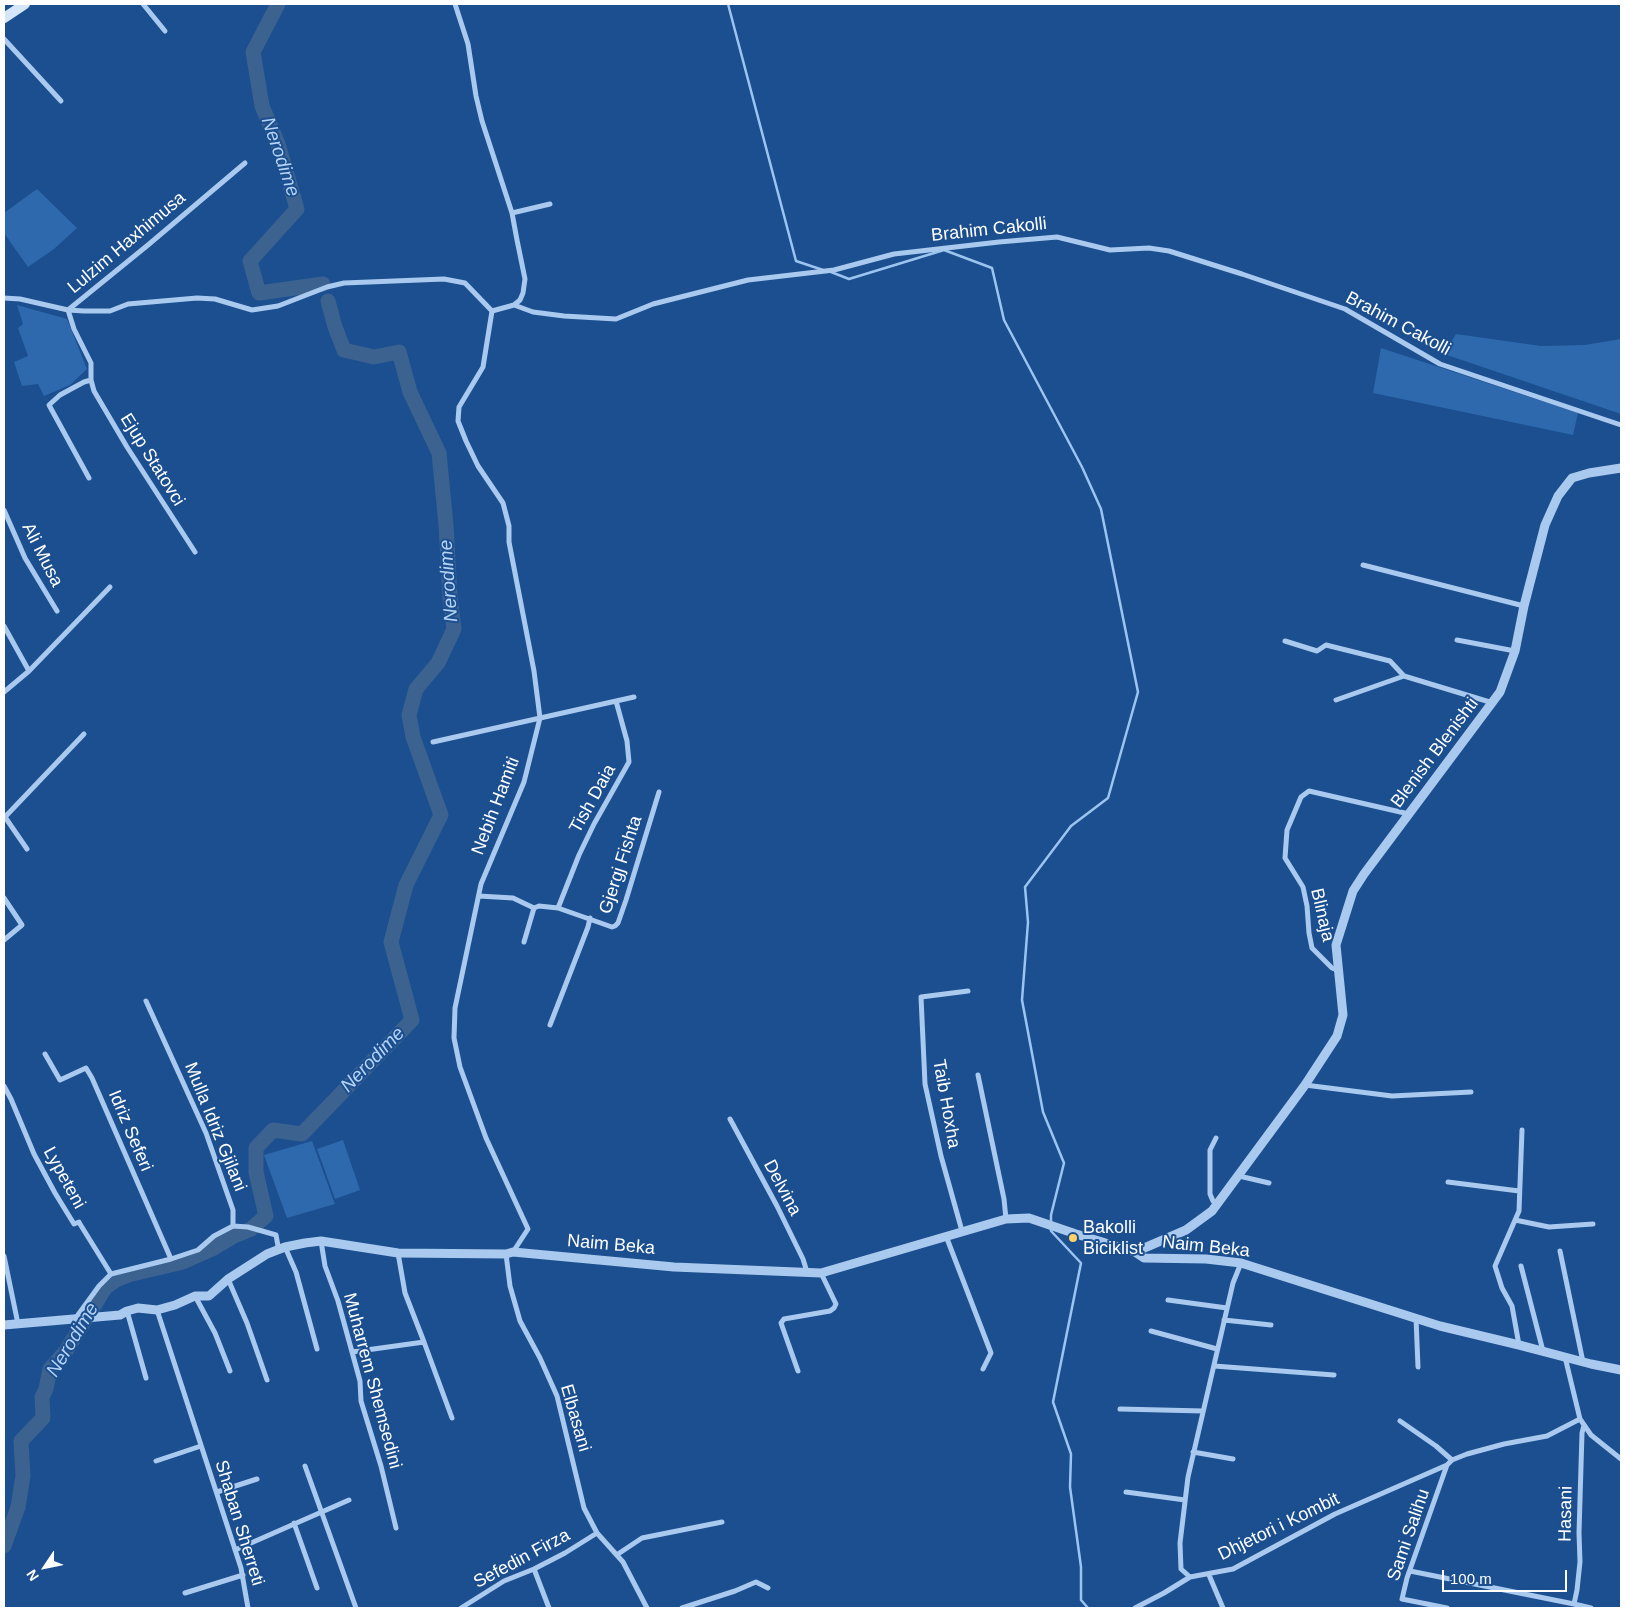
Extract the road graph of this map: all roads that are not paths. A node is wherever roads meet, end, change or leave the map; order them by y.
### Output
1 (143, 4) edge
2 (455, 4) edge
3 (20, 5) edge
4 (4, 18) edge
5 (165, 31) dead end
6 (4, 39) edge
7 (61, 101) dead end
8 (245, 163) dead end
9 (550, 204) dead end
10 (512, 213) junction
11 (4, 298) edge
12 (514, 305) junction
13 (68, 310) junction
14 (492, 311) junction
15 (91, 380) junction
16 (1621, 425) edge
17 (1621, 468) edge
18 (89, 478) dead end
19 (4, 510) edge
20 (195, 552) dead end
21 (1363, 565) dead end
22 (110, 587) dead end
23 (1524, 606) junction
24 (57, 611) dead end
25 (4, 626) edge
26 (1457, 640) dead end
27 (1285, 641) dead end
28 (1516, 651) junction
29 (29, 671) junction
30 (1404, 676) junction
31 (4, 692) edge
32 (634, 696) dead end
33 (1336, 700) dead end
34 (616, 701) junction
35 (1493, 703) junction
36 (540, 718) junction
37 (84, 734) dead end
38 (433, 742) dead end
39 (659, 792) dead end
40 (1409, 814) junction
41 (4, 816) edge
42 (27, 849) dead end
43 (479, 896) junction
44 (4, 898) edge
45 (534, 908) junction
46 (558, 908) junction
47 (590, 918) junction
48 (4, 940) edge
49 (524, 942) dead end
50 (1337, 970) junction
51 (968, 991) dead end
52 (146, 1001) dead end
53 (550, 1025) dead end
54 (45, 1054) dead end
55 (978, 1075) dead end
56 (1305, 1085) junction
57 (4, 1086) edge
58 (1471, 1092) dead end
59 (730, 1119) dead end
60 (1522, 1130) dead end
61 (1216, 1138) dead end
62 (1239, 1176) junction
63 (1448, 1182) dead end
64 (1269, 1183) dead end
65 (1520, 1191) junction
66 (1218, 1204) junction
67 (1006, 1219) junction
68 (1515, 1220) junction
69 (1593, 1224) dead end
70 (233, 1226) junction
71 (962, 1231) junction
72 (946, 1236) junction
73 (321, 1241) junction
74 (285, 1247) junction
75 (1560, 1251) dead end
76 (1135, 1252) junction
77 (398, 1253) junction
78 (509, 1253) junction
79 (4, 1256) edge
80 (171, 1259) junction
81 (1241, 1263) junction
82 (1521, 1266) dead end
83 (806, 1272) junction
84 (821, 1273) junction
85 (111, 1274) junction
86 (228, 1279) junction
87 (195, 1296) junction
88 (1168, 1300) dead end
89 (1227, 1308) junction
90 (157, 1310) junction
91 (127, 1311) junction
92 (1416, 1318) junction
93 (74, 1320) junction
94 (1224, 1320) junction
95 (18, 1324) junction
96 (4, 1325) edge
97 (1271, 1325) dead end
98 (1151, 1331) dead end
99 (424, 1342) junction
100 (1518, 1344) junction
101 (317, 1349) dead end
102 (1217, 1349) junction
103 (352, 1352) junction
104 (1544, 1352) junction
105 (1565, 1357) junction
106 (1583, 1362) junction
107 (1214, 1366) junction
108 (1418, 1366) dead end
109 (983, 1369) dead end
110 (1621, 1370) edge
111 (230, 1371) dead end
112 (798, 1371) dead end
113 (1334, 1375) dead end
114 (146, 1378) dead end
115 (268, 1380) dead end
116 (1120, 1409) dead end
117 (1203, 1411) junction
118 (452, 1418) dead end
119 (1580, 1419) junction
120 (1400, 1421) dead end
121 (1584, 1426) junction
122 (201, 1446) junction
123 (1193, 1452) junction
124 (1621, 1459) edge
125 (1233, 1460) dead end
126 (1452, 1460) junction
127 (156, 1461) dead end
128 (1446, 1465) junction
129 (305, 1466) dead end
130 (256, 1479) dead end
131 (217, 1492) junction
132 (1126, 1492) dead end
133 (349, 1500) dead end
134 (1185, 1500) junction
135 (322, 1512) junction
136 (722, 1522) dead end
137 (294, 1523) junction
138 (396, 1528) dead end
139 (597, 1533) junction
140 (235, 1550) junction
141 (618, 1554) junction
142 (534, 1569) junction
143 (1410, 1571) junction
144 (243, 1575) junction
145 (1209, 1575) junction
146 (1190, 1577) junction
147 (317, 1588) dead end
148 (768, 1588) dead end
149 (185, 1593) dead end
150 (1574, 1604) junction
151 (468, 1606) edge
152 (248, 1608) edge
153 (356, 1608) edge
154 (461, 1608) edge
155 (549, 1608) edge
156 (647, 1608) edge
157 (682, 1608) edge
158 (1135, 1608) edge
159 (1223, 1608) edge
160 (1447, 1608) edge
161 (1591, 1608) edge

1 - 5 street
2 - 10 street
3 - 4 main road
6 - 7 street
8 - 13 street, Lulzim Haxhimusa
9 - 10 street
10 - 12 street
11 - 13 street
12 - 14 street
12 - 16 street, Brahim Cakolli
13 - 14 street, Lulzim Haxhimusa
13 - 15 street, Ejup Statovci
14 - 36 street, Nebih Hamiti
15 - 18 street
15 - 20 street, Ejup Statovci
17 - 23 street, Blenish Blenishti
19 - 24 street, Ali Musa
21 - 23 street
22 - 29 street
23 - 28 street, Blenish Blenishti
25 - 29 street
26 - 28 street
27 - 30 street
28 - 35 street, Blenish Blenishti
29 - 31 street
30 - 33 street
30 - 35 street
32 - 34 street
34 - 36 street
34 - 46 street, Tish Daia
35 - 40 street, Blenish Blenishti
36 - 38 street
36 - 43 street, Nebih Hamiti
37 - 41 street
39 - 47 street, Gjergj Fishta
40 - 50 street, Blenish Blenishti
40 - 50 street, Blinaja
41 - 42 street
43 - 45 street, Gjergj Fishta
43 - 78 street, Nebih Hamiti
44 - 48 street
45 - 46 street, Gjergj Fishta
45 - 49 street
46 - 47 street, Gjergj Fishta
47 - 53 street
50 - 56 street, Blenish Blenishti
51 - 71 street, Taib Hoxha
52 - 70 street, Mulla Idriz Gjilani
54 - 80 street, Idriz Seferi
55 - 67 street
56 - 58 street
56 - 62 street, Blenish Blenishti
57 - 85 street, Lypeteni
59 - 83 street, Delvina
60 - 65 street
61 - 66 street
62 - 64 street
62 - 66 street, Blenish Blenishti
63 - 65 street
65 - 68 street
66 - 76 street, Blenish Blenishti
67 - 71 street, Naim Beka
67 - 76 street, Naim Beka
68 - 69 street
68 - 100 street
70 - 74 street
70 - 80 street
71 - 72 street, Naim Beka
72 - 84 street, Naim Beka
72 - 109 street
73 - 74 street, Naim Beka
73 - 77 street, Naim Beka
73 - 103 street, Muharrem Shemsedini
74 - 86 street, Naim Beka
74 - 101 street
75 - 106 street
76 - 81 street, Naim Beka
77 - 78 street, Naim Beka
77 - 99 street
78 - 83 street, Naim Beka
78 - 139 street, Elbasani
79 - 95 street
80 - 85 street
81 - 89 street
81 - 92 street, Naim Beka
82 - 104 street
83 - 84 street, Naim Beka
84 - 112 street
85 - 93 street
86 - 87 street, Naim Beka
86 - 115 street
87 - 90 street, Naim Beka
87 - 111 street
88 - 89 street
89 - 94 street
90 - 91 street, Naim Beka
90 - 122 street, Shaban Sherreti
91 - 93 street, Naim Beka
91 - 114 street
92 - 100 street, Naim Beka
92 - 108 street
93 - 95 street, Naim Beka
94 - 97 street
94 - 102 street
95 - 96 street, Naim Beka
98 - 102 street
99 - 103 street
99 - 118 street
100 - 104 street, Naim Beka
102 - 107 street
103 - 138 street, Muharrem Shemsedini
104 - 105 street, Naim Beka
105 - 106 street, Naim Beka
105 - 119 street
106 - 110 street, Naim Beka
107 - 113 street
107 - 117 street
116 - 117 street
117 - 123 street
119 - 121 street
119 - 126 street, Dhjetori i Kombit
120 - 126 street
121 - 124 street
121 - 150 street, Hasani
122 - 127 street, Shaban Sherreti
122 - 131 street, Shaban Sherreti
123 - 125 street
123 - 134 street
126 - 128 street, Dhjetori i Kombit
128 - 143 street, Sami Salihu
128 - 145 street, Dhjetori i Kombit
129 - 135 street
130 - 131 street
131 - 140 street, Shaban Sherreti
132 - 134 street
133 - 135 street
134 - 146 street
135 - 137 street
135 - 153 street
136 - 141 street
137 - 140 street
137 - 147 street
139 - 141 street, Elbasani
139 - 142 street, Sefedin Firza
140 - 144 street, Shaban Sherreti
141 - 156 street, Elbasani
142 - 151 street, Sefedin Firza
142 - 155 street
143 - 150 street
143 - 160 street, Sami Salihu
144 - 149 street
144 - 152 street, Shaban Sherreti
145 - 146 street, Dhjetori i Kombit
145 - 159 street
146 - 158 street
148 - 157 street
150 - 161 street
151 - 154 street, Sefedin Firza

